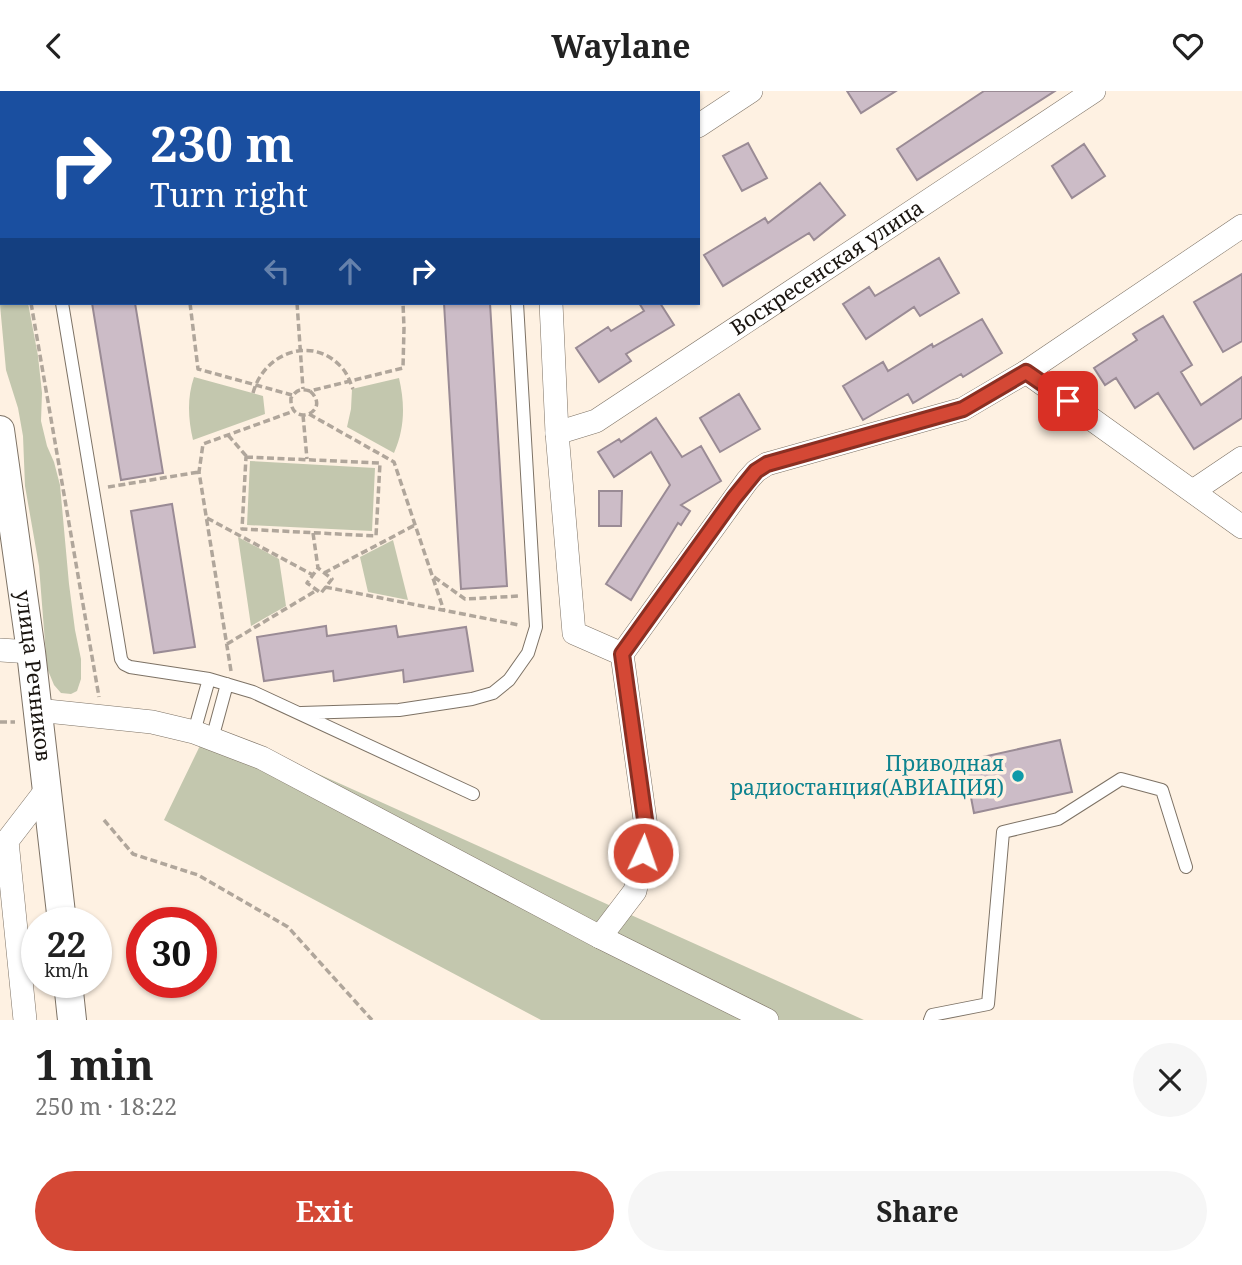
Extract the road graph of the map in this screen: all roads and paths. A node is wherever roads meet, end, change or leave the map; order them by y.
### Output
1 (751, 91) edge
2 (1094, 91) edge
3 (700, 125) edge
4 (1242, 226) edge
5 (31, 305) edge
6 (62, 305) edge
7 (190, 305) edge
8 (298, 305) edge
9 (403, 305) edge
10 (517, 305) edge
11 (551, 305) edge
12 (300, 351) junction
13 (1026, 372) junction
14 (350, 381) junction
15 (255, 385) junction
16 (303, 389) junction
17 (353, 389) dead end
18 (310, 391) junction
19 (253, 393) dead end
20 (292, 395) junction
21 (294, 411) junction
22 (309, 414) junction
23 (303, 415) junction
24 (0, 429) edge
25 (556, 433) junction
26 (228, 435) junction
27 (247, 457) junction
28 (1242, 458) edge
29 (307, 460) junction
30 (199, 472) junction
31 (93, 489) junction
32 (1193, 491) junction
33 (206, 517) junction
34 (415, 524) junction
35 (1242, 527) edge
36 (312, 533) junction
37 (318, 568) junction
38 (324, 573) junction
39 (313, 575) junction
40 (432, 576) junction
41 (326, 587) junction
42 (317, 590) junction
43 (534, 595) junction
44 (444, 611) junction
45 (536, 629) junction
46 (227, 644) junction
47 (0, 650) edge
48 (31, 652) junction
49 (622, 654) junction
50 (209, 679) junction
51 (228, 684) junction
52 (37, 710) junction
53 (297, 713) junction
54 (102, 717) junction
55 (203, 736) junction
56 (47, 789) junction
57 (473, 795) dead end
58 (104, 820) dead end
59 (1186, 867) dead end
60 (60, 907) edge
61 (600, 937) junction
62 (9, 945) edge
63 (70, 998) edge
64 (25, 1020) edge
65 (72, 1020) edge
66 (372, 1020) edge
67 (767, 1020) edge
68 (930, 1020) edge

1 - 3 street
2 - 25 street, Воскресенская улица
4 - 13 street
5 - 54 path
6 - 31 lane
7 - 15 path
8 - 12 path
9 - 14 path
10 - 43 lane
11 - 25 street
12 - 14 path
12 - 15 path
12 - 16 path
13 - 32 street
13 - 49 street
14 - 17 path
14 - 18 path
15 - 19 path
15 - 20 path
16 - 18 path
16 - 20 path
18 - 22 path
20 - 21 path
21 - 23 path
21 - 26 path
22 - 23 path
22 - 34 path
23 - 29 path
24 - 48 street, улица Речников
25 - 49 street
26 - 27 path
26 - 30 path
27 - 29 path
27 - 36 path
28 - 32 street
29 - 36 path
30 - 31 path
30 - 33 path
31 - 50 lane
32 - 35 street
33 - 39 path
33 - 46 path
34 - 38 path
34 - 40 path
36 - 37 path
37 - 38 path
37 - 39 path
38 - 41 path
39 - 42 path
40 - 43 path
40 - 44 path
41 - 42 path
41 - 44 path
42 - 46 path
43 - 45 lane
44 - 45 path
45 - 53 lane
46 - 51 path
47 - 48 street
48 - 52 street, улица Речников
49 - 61 street
50 - 51 lane
50 - 55 lane
51 - 53 lane
51 - 55 lane
52 - 54 street
52 - 56 street, улица Речников
53 - 57 lane
54 - 55 street
55 - 61 street
56 - 60 street, улица Речников
56 - 62 street
58 - 66 path
59 - 68 lane
61 - 67 street
62 - 64 street
63 - 65 street

